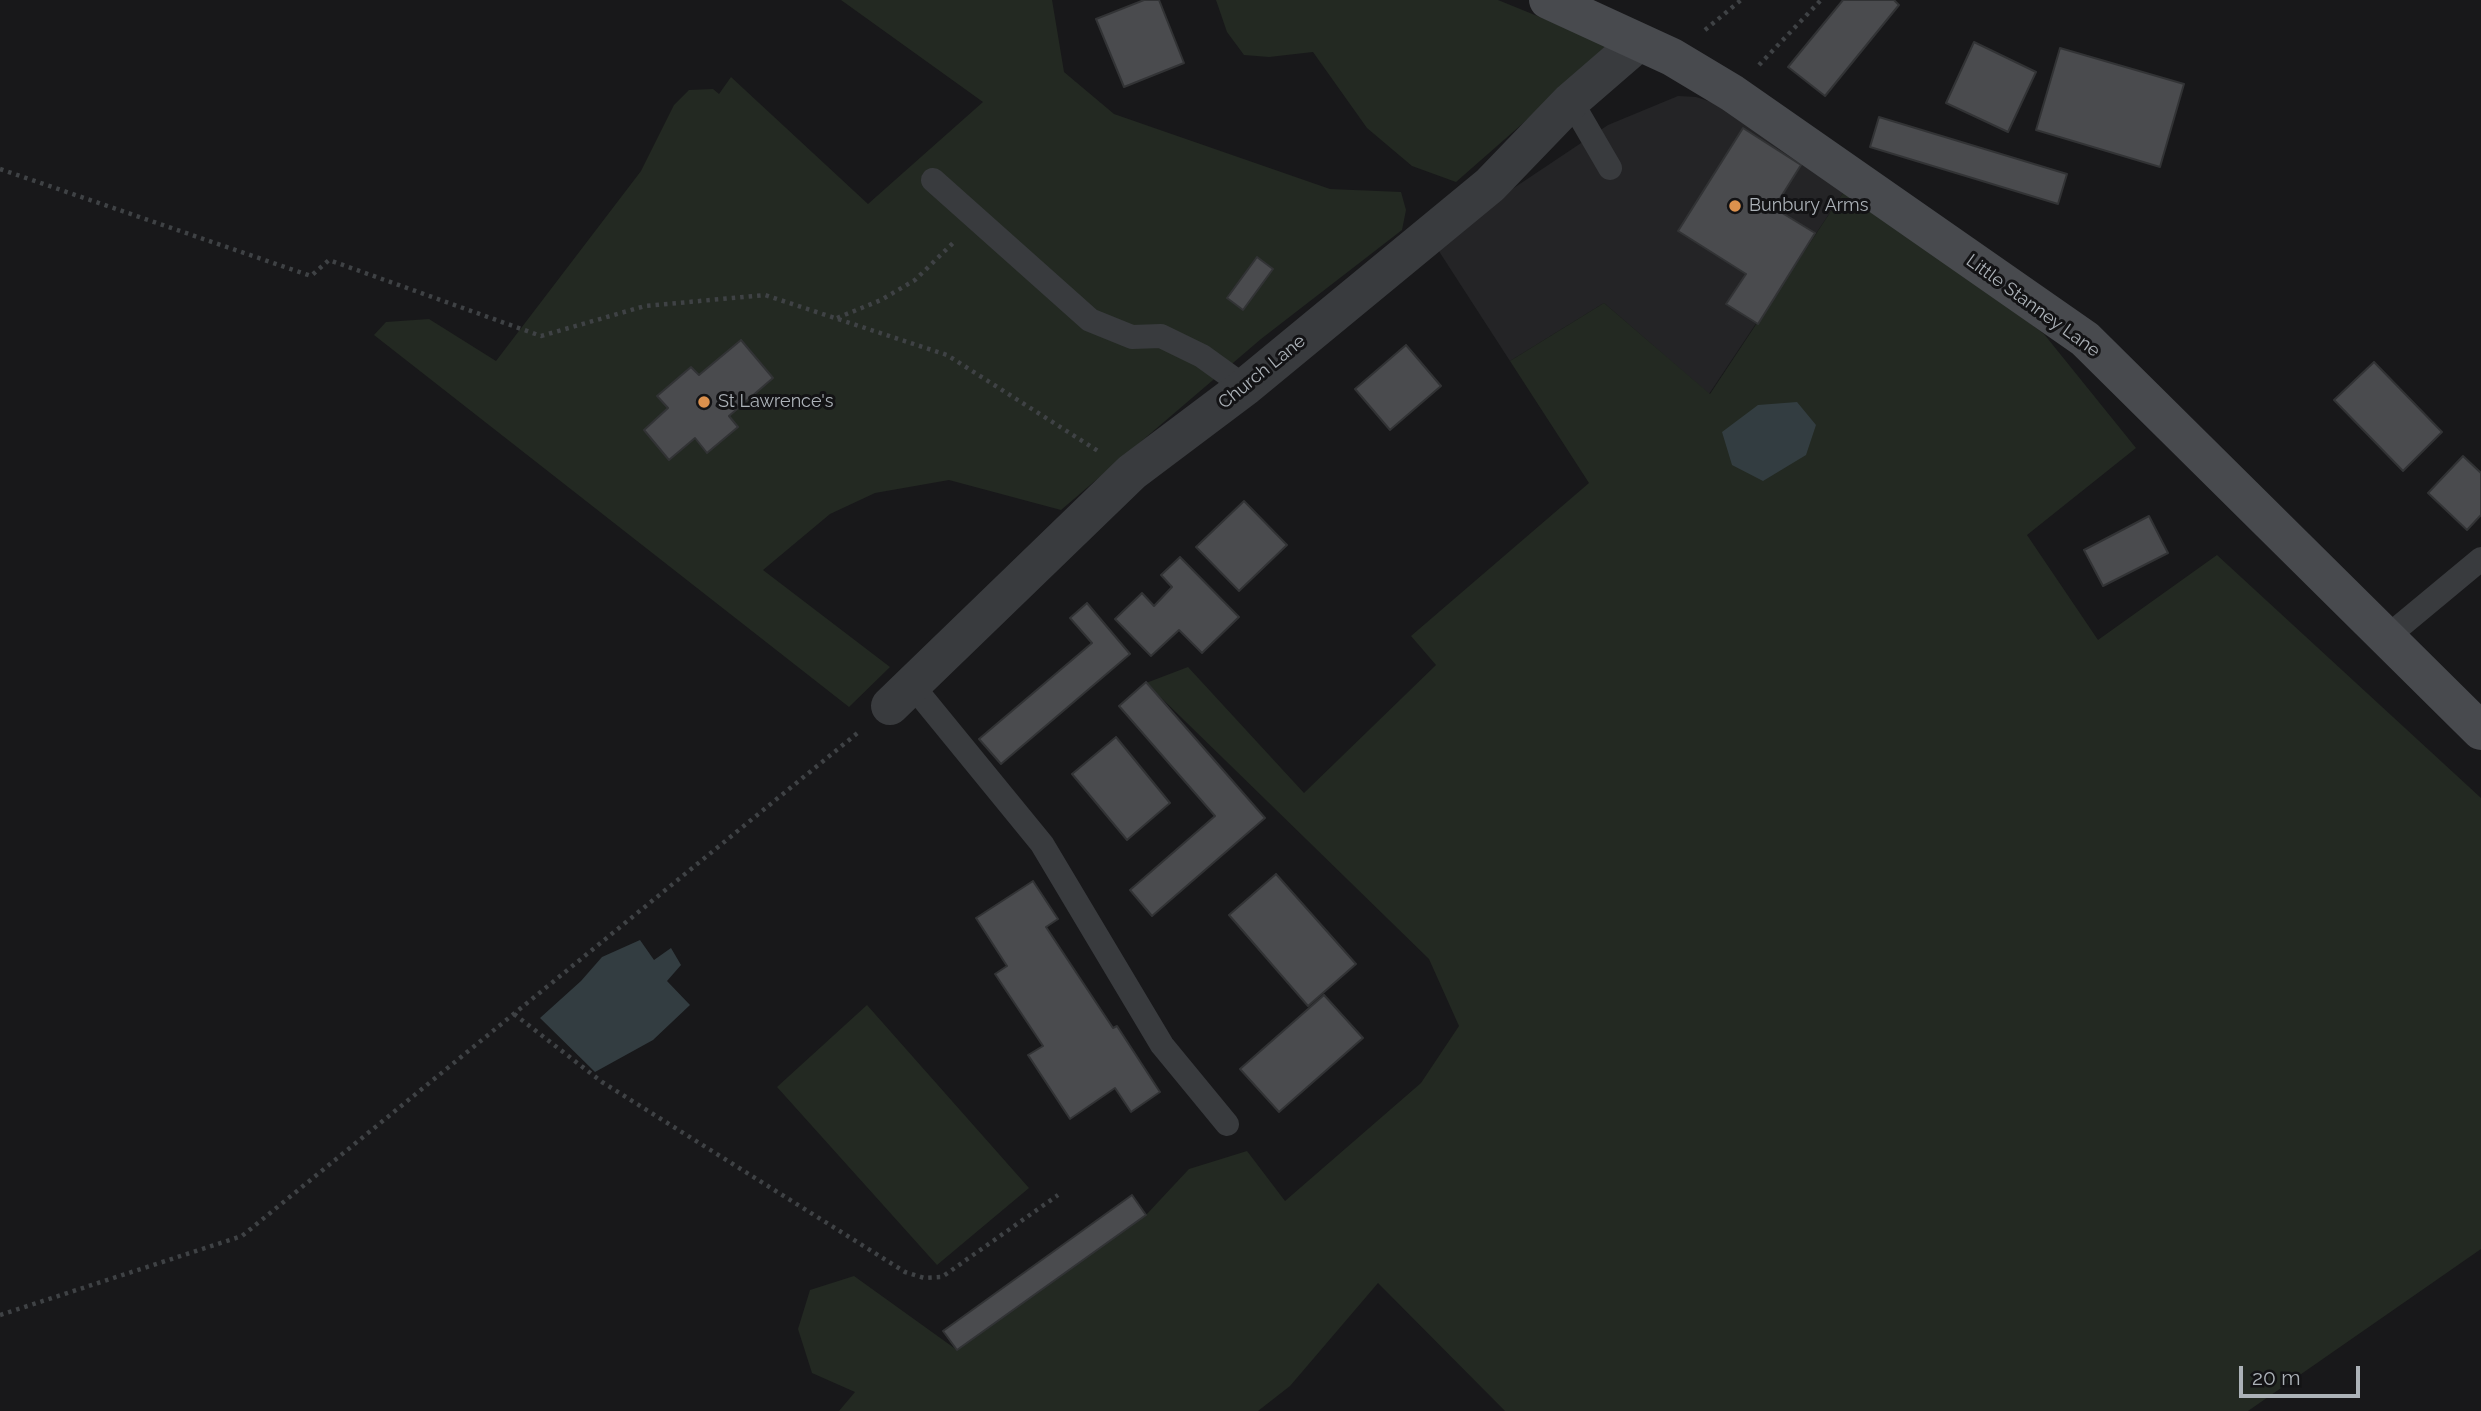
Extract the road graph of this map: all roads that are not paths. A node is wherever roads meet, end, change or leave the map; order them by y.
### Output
1 (1548, 0) edge
2 (1638, 43) junction
3 (1571, 100) junction
4 (1610, 168) dead end
5 (933, 180) dead end
6 (1245, 387) junction
7 (2481, 559) edge
8 (2387, 637) junction
9 (901, 696) joint
10 (2481, 731) edge
11 (1227, 1124) dead end

1 - 2 street, Little Stanney Lane
2 - 3 street, Church Lane
2 - 8 street, Little Stanney Lane
3 - 4 lane
3 - 6 street, Church Lane
5 - 6 lane
6 - 9 street, Church Lane
7 - 8 lane
8 - 10 street, Little Stanney Lane
9 - 11 lane

